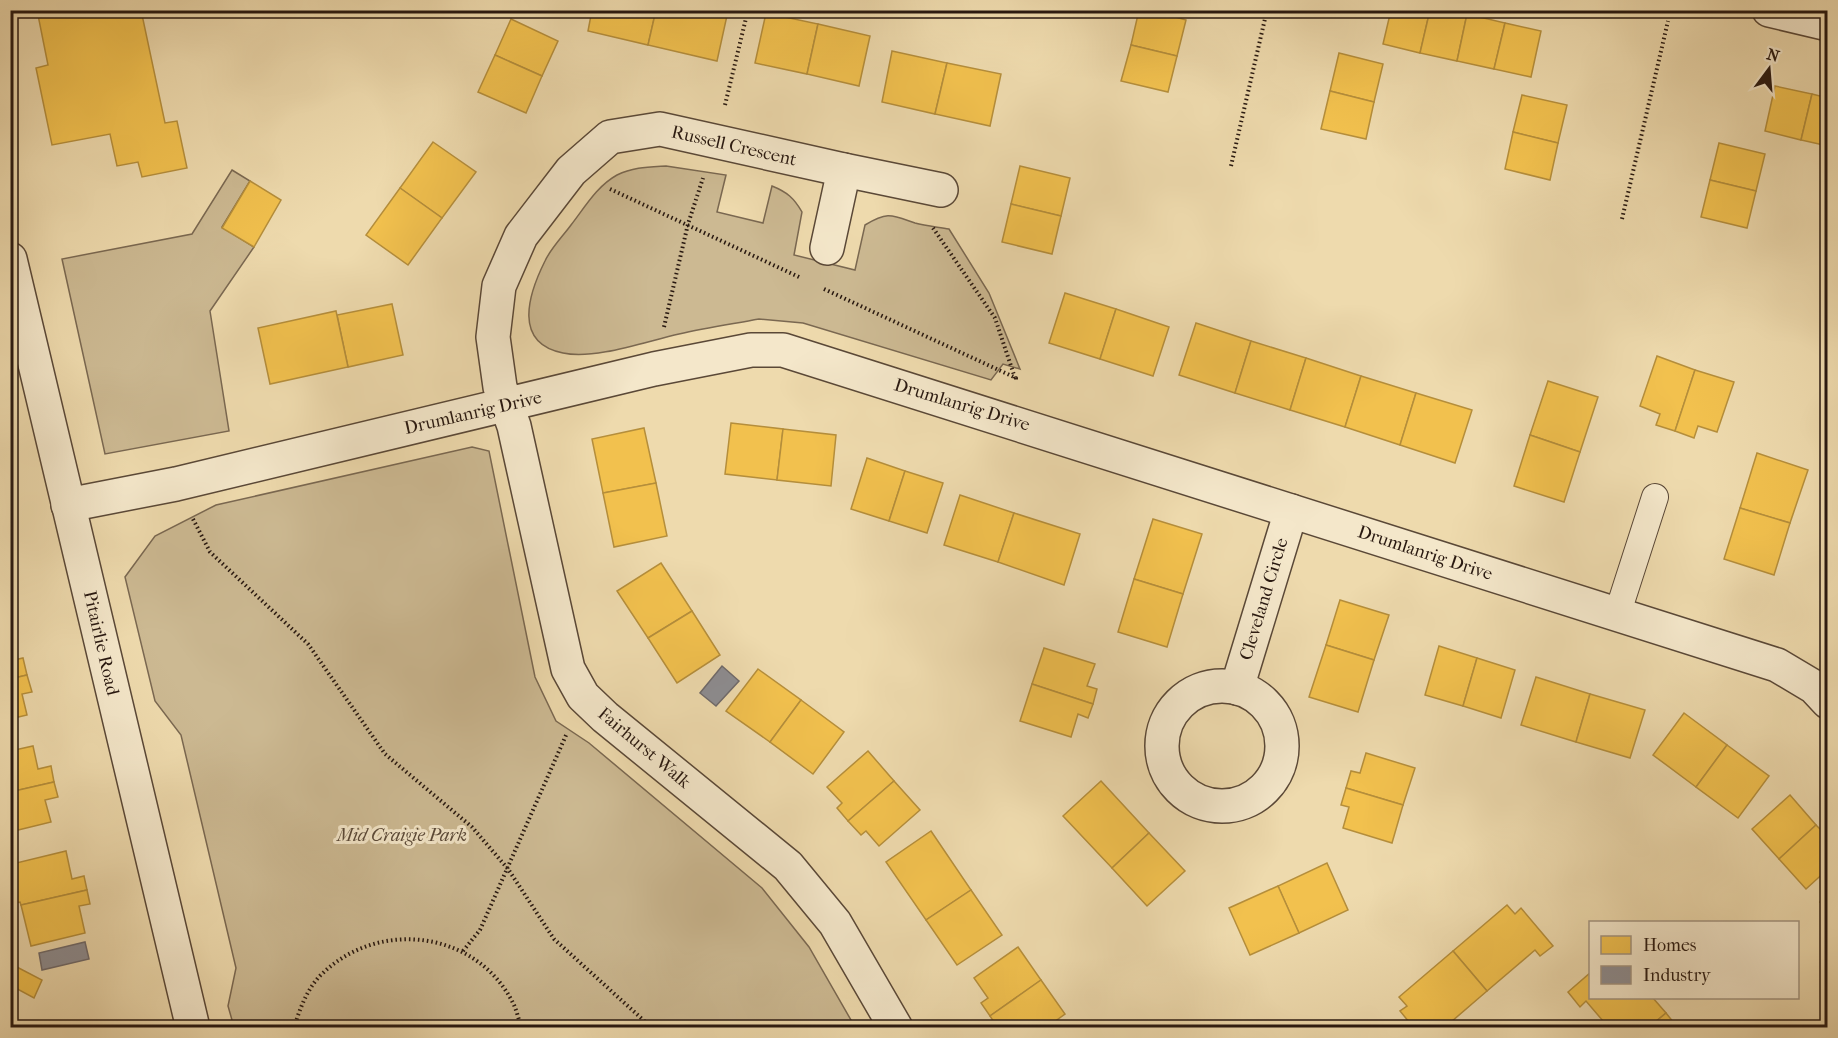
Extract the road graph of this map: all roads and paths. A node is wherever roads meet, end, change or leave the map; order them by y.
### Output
1 (748, 10) edge
2 (1267, 10) edge
3 (1769, 10) edge
4 (1668, 21) dead end
5 (1827, 24) edge
6 (714, 141) junction
7 (1232, 166) dead end
8 (844, 170) junction
9 (941, 190) joint
10 (1622, 219) dead end
11 (827, 248) dead end
12 (10, 259) edge
13 (16, 309) edge
14 (654, 369) junction
15 (1016, 378) dead end
16 (507, 406) junction
17 (176, 484) junction
18 (1655, 497) dead end
19 (68, 505) junction
20 (1292, 511) junction
21 (1617, 615) junction
22 (1237, 688) dead end
23 (583, 696) junction
24 (1827, 702) edge
25 (508, 869) junction
26 (463, 951) junction
27 (193, 1028) edge
28 (294, 1028) edge
29 (521, 1028) edge
30 (652, 1028) edge
31 (896, 1028) edge

1 - 6 path
2 - 7 path
3 - 5 street
4 - 10 path
6 - 8 street, Russell Crescent
6 - 14 path
6 - 16 street, Russell Crescent
8 - 9 street, Russell Crescent
8 - 11 street
9 - 15 path
12 - 13 street, Pitairlie Road
13 - 19 street, Pitairlie Road
14 - 16 street, Drumlanrig Drive
14 - 20 street, Drumlanrig Drive
16 - 17 street, Drumlanrig Drive
16 - 23 street, Fairhurst Walk
17 - 19 street, Drumlanrig Drive
17 - 25 path
18 - 21 lane
19 - 27 street, Pitairlie Road
20 - 21 street, Drumlanrig Drive
20 - 22 street, Cleveland Circle
21 - 24 street, Drumlanrig Drive
23 - 25 path
23 - 31 street, Fairhurst Walk
25 - 26 path
25 - 30 path
26 - 28 path
26 - 29 path

